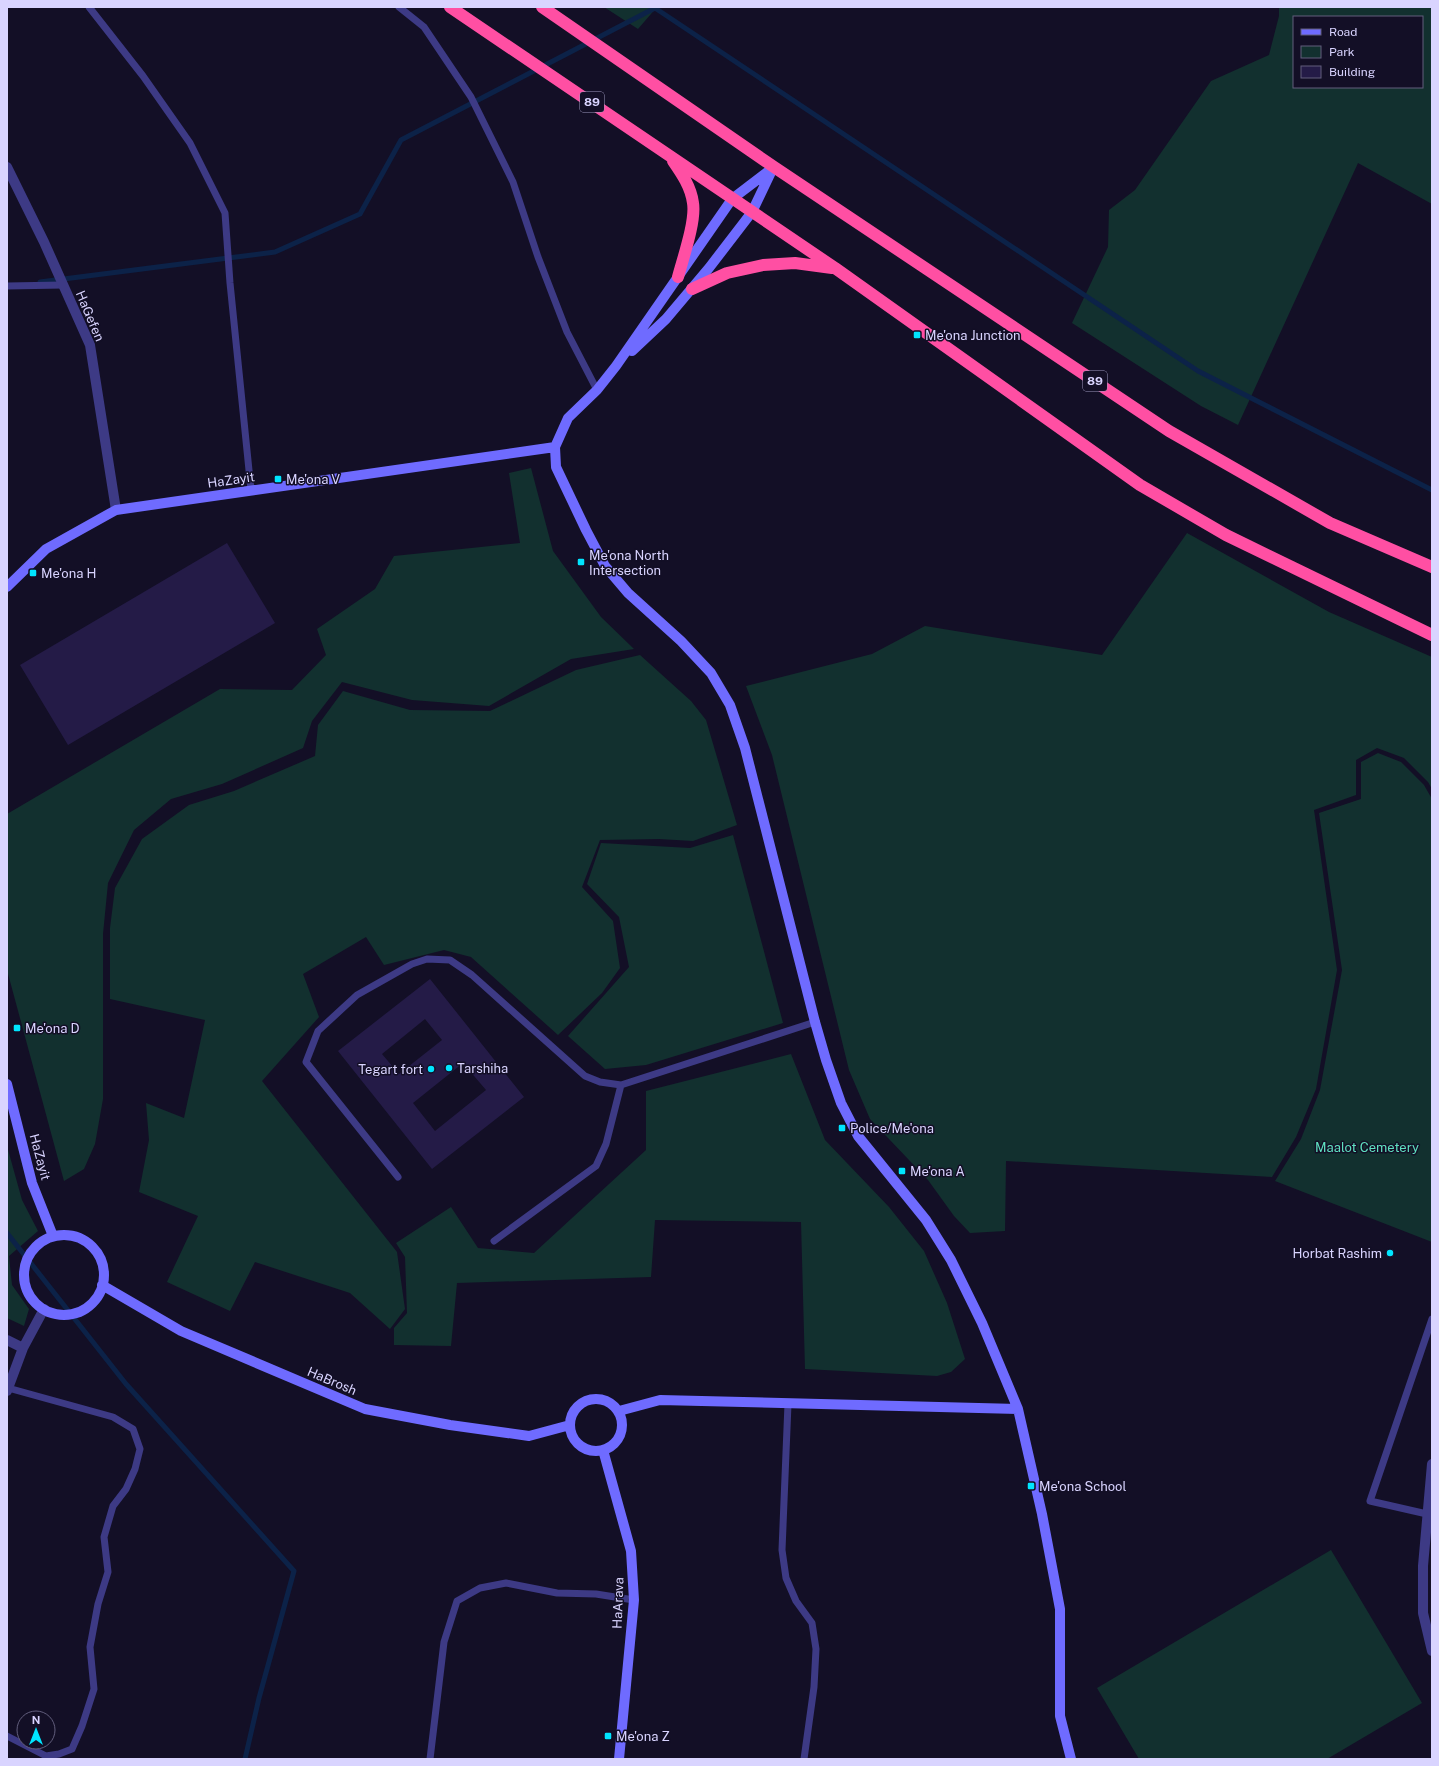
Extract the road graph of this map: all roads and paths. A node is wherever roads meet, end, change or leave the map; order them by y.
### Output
1 (89, 7) edge
2 (399, 7) edge
3 (450, 7) edge
4 (542, 7) edge
5 (668, 153) junction
6 (774, 167) junction
7 (7, 168) edge
8 (732, 199) junction
9 (752, 212) junction
10 (835, 268) junction
11 (678, 276) junction
12 (63, 284) junction
13 (7, 286) edge
14 (692, 289) junction
15 (616, 366) junction
16 (596, 390) junction
17 (555, 447) junction
18 (251, 490) junction
19 (116, 510) junction
20 (1432, 567) edge
21 (7, 587) edge
22 (1432, 635) edge
23 (815, 1022) junction
24 (7, 1084) edge
25 (621, 1085) junction
26 (398, 1177) dead end
27 (53, 1236) junction
28 (494, 1241) dead end
29 (102, 1285) junction
30 (44, 1309) junction
31 (1432, 1318) edge
32 (7, 1340) edge
33 (23, 1348) junction
34 (8, 1390) edge
35 (788, 1404) junction
36 (1018, 1409) junction
37 (619, 1411) junction
38 (570, 1425) junction
39 (603, 1450) junction
40 (1432, 1464) edge
41 (1427, 1514) junction
42 (634, 1600) junction
43 (1432, 1651) edge
44 (7, 1736) edge
45 (430, 1759) edge
46 (619, 1759) edge
47 (804, 1759) edge
48 (1072, 1759) edge

1 - 18 lane
2 - 16 lane
3 - 5 highway, 89
4 - 6 highway, 89
5 - 8 highway, 89
5 - 11 highway
6 - 8 main road
6 - 9 main road
6 - 20 highway, 89
7 - 12 street, HaGefen
8 - 9 highway, 89
8 - 11 main road
9 - 10 highway, 89
9 - 14 main road
10 - 14 highway
10 - 22 highway, 89
11 - 15 main road
12 - 13 lane
12 - 19 street, HaGefen
14 - 15 main road
15 - 16 main road
16 - 17 main road
17 - 18 main road, HaZayit
17 - 23 main road
18 - 19 main road, HaZayit
19 - 21 main road, HaZayit
23 - 25 lane
23 - 36 main road
24 - 27 main road, HaZayit
25 - 26 lane
25 - 28 lane
27 - 29 main road
27 - 30 main road
29 - 30 main road
29 - 38 main road, HaBrosh
30 - 33 street
31 - 41 lane
32 - 33 street
33 - 34 street
34 - 44 lane
35 - 36 main road
35 - 37 main road
35 - 47 lane
36 - 48 main road
37 - 38 main road
37 - 39 main road
38 - 39 main road
39 - 42 main road, HaArava
40 - 41 street
41 - 43 street
42 - 45 lane
42 - 46 main road, HaArava

